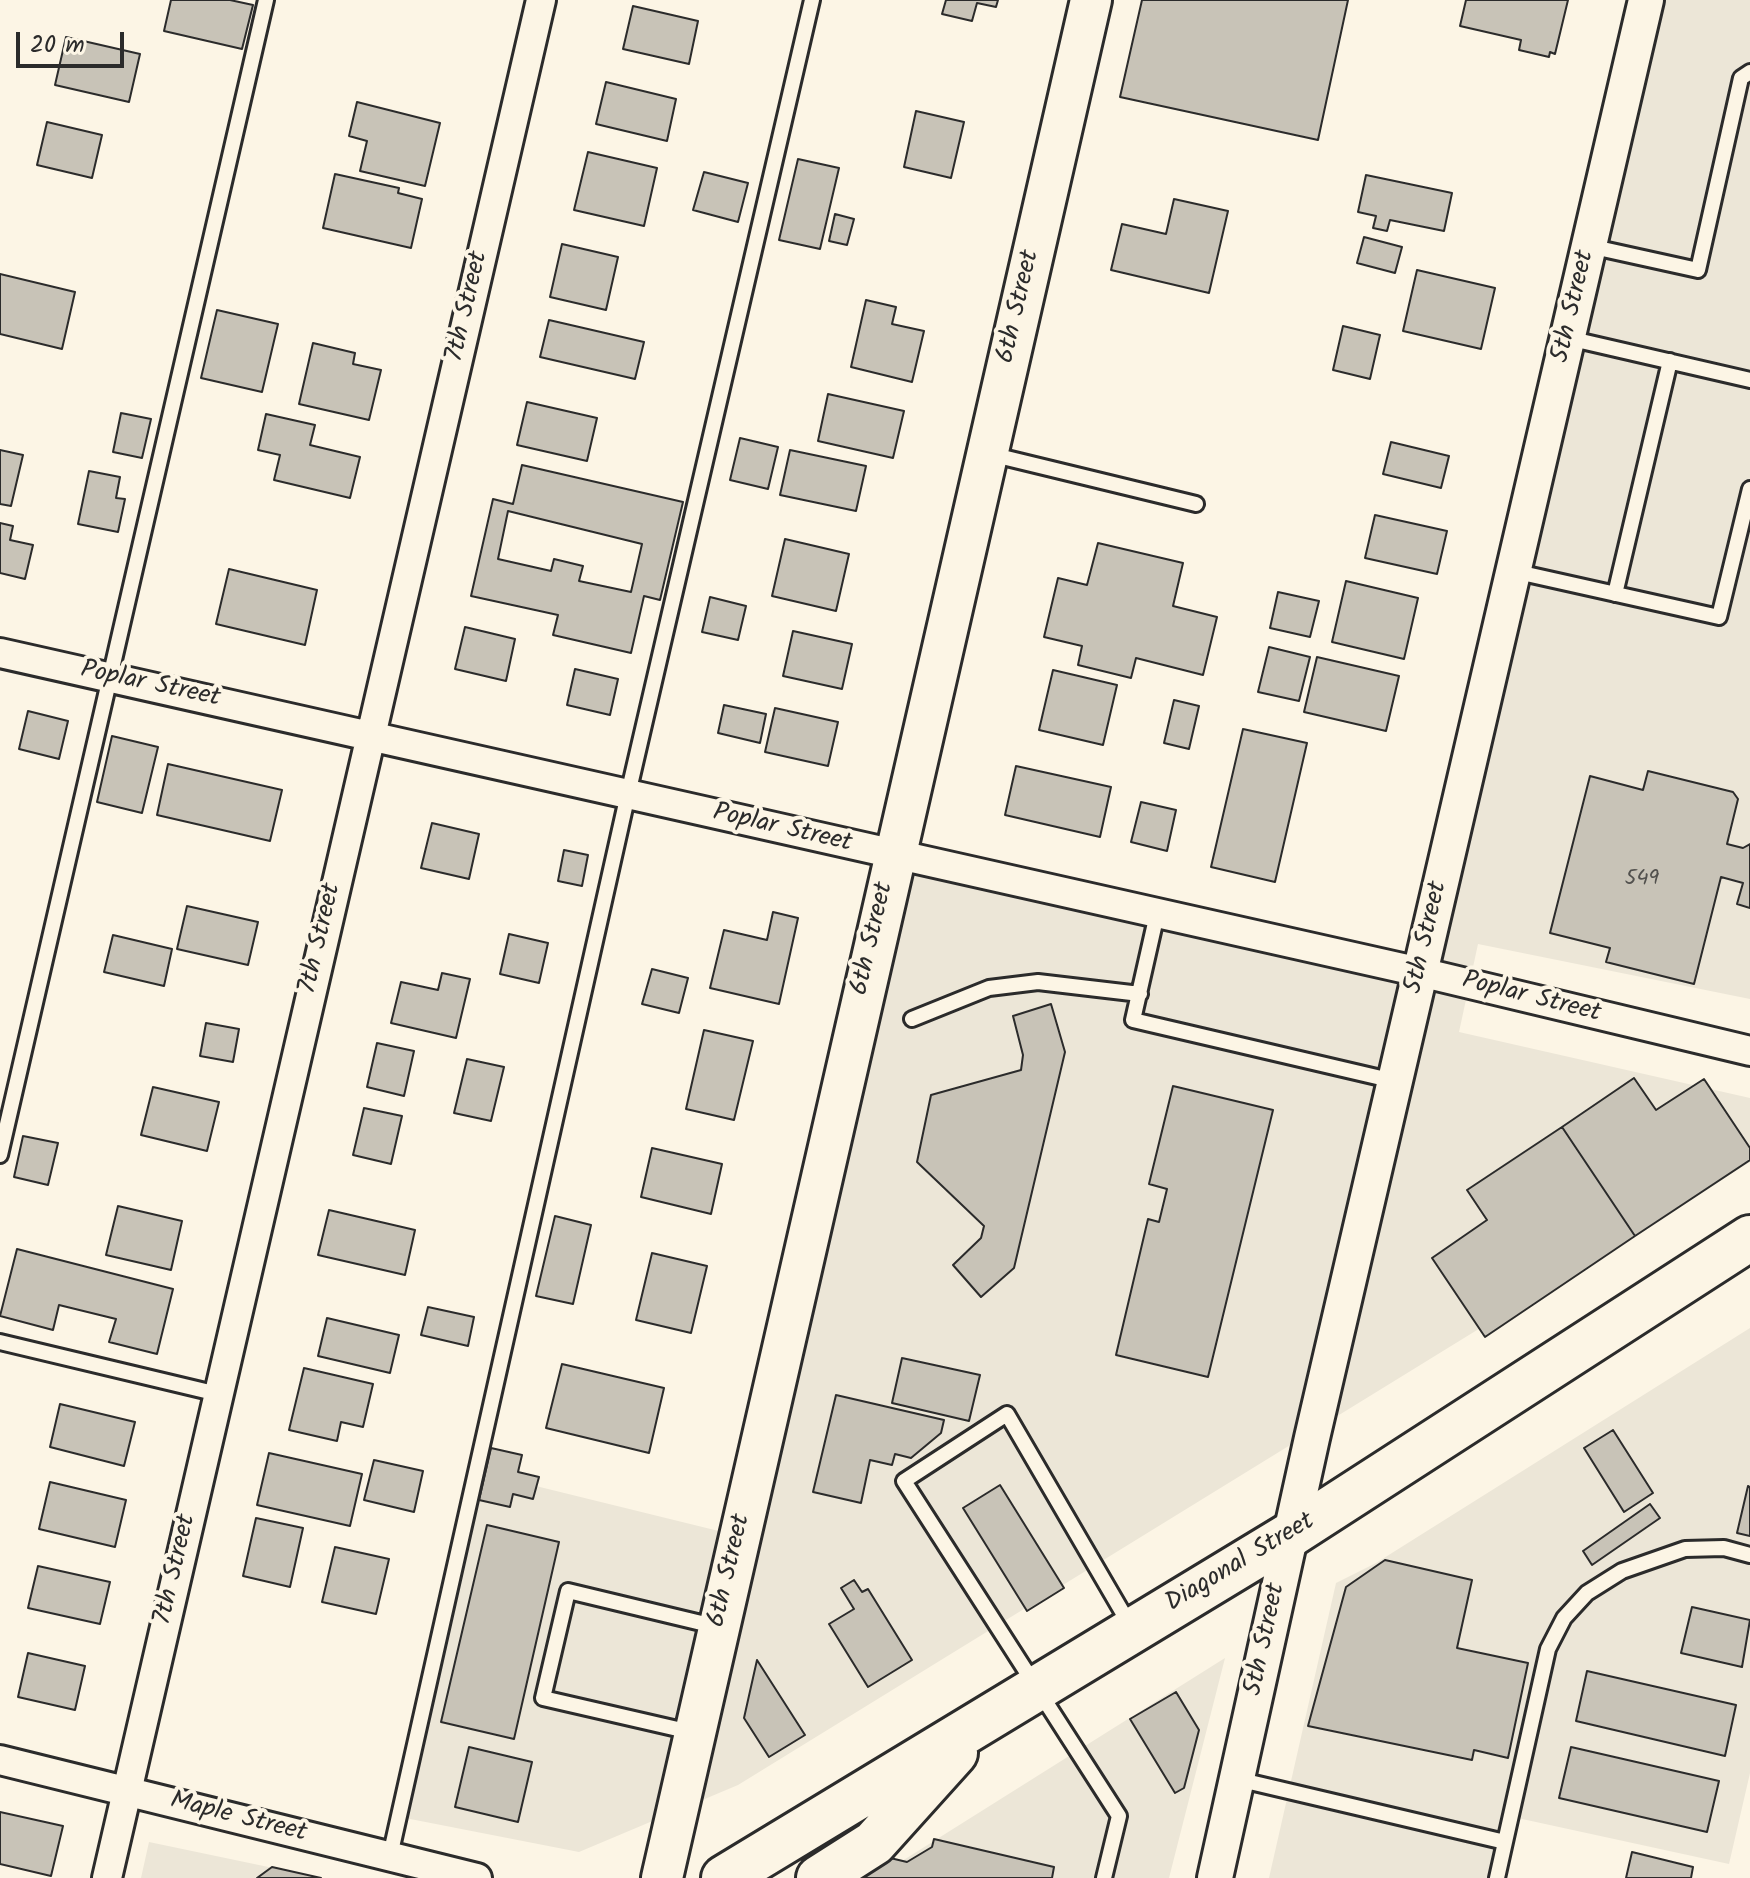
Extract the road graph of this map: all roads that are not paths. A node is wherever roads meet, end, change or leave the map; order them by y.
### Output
1 (266, 0) edge
2 (541, 0) edge
3 (812, 0) edge
4 (1091, 0) edge
5 (1646, 0) edge
6 (1750, 72) edge
7 (1589, 246) junction
8 (1567, 338) junction
9 (1670, 361) junction
10 (1750, 380) edge
11 (986, 453) junction
12 (1750, 489) edge
13 (1196, 504) dead end
14 (1513, 571) junction
15 (1615, 594) junction
16 (0, 653) edge
17 (110, 677) junction
18 (369, 734) junction
19 (628, 794) junction
20 (893, 855) junction
21 (1157, 914) junction
22 (1420, 972) junction
23 (1140, 994) junction
24 (912, 1019) dead end
25 (1750, 1051) edge
26 (1395, 1081) junction
27 (0, 1155) edge
28 (1750, 1238) edge
29 (0, 1342) edge
30 (218, 1394) junction
31 (1290, 1535) junction
32 (1750, 1555) edge
33 (718, 1627) junction
34 (1133, 1630) junction
35 (1039, 1687) junction
36 (985, 1720) junction
37 (695, 1733) junction
38 (0, 1760) edge
39 (1237, 1779) junction
40 (126, 1791) junction
41 (1505, 1842) junction
42 (390, 1856) junction
43 (107, 1878) edge
44 (477, 1878) edge
45 (662, 1878) edge
46 (724, 1878) edge
47 (819, 1878) edge
48 (1104, 1878) edge
49 (1215, 1878) edge
50 (1497, 1878) edge

1 - 17 lane
2 - 18 street, 7th Street
3 - 19 lane
4 - 11 main road, 6th Street
5 - 7 street, 5th Street
6 - 7 lane
7 - 8 street, 5th Street
8 - 9 lane
8 - 14 street, 5th Street
9 - 10 lane
9 - 15 lane
11 - 13 lane
11 - 20 main road, 6th Street
12 - 15 lane
14 - 15 lane
14 - 22 street, 5th Street
16 - 17 street, Poplar Street
17 - 18 street, Poplar Street
17 - 27 lane
18 - 19 street, Poplar Street
18 - 30 street, 7th Street
19 - 20 street, Poplar Street
19 - 42 lane
20 - 21 street, Poplar Street
20 - 33 main road, 6th Street
21 - 22 street, Poplar Street
21 - 23 lane
22 - 25 street, Poplar Street
22 - 26 street, 5th Street
23 - 24 lane
23 - 26 lane
26 - 31 street, 5th Street
28 - 31 main road, Diagonal Street
29 - 30 lane
30 - 40 street, 7th Street
31 - 34 main road, Diagonal Street
31 - 39 street, 5th Street
32 - 41 lane
33 - 37 main road, 6th Street
33 - 37 lane
34 - 35 main road, Diagonal Street
34 - 35 lane
35 - 36 main road, Diagonal Street
35 - 48 lane
36 - 46 main road, Diagonal Street
36 - 47 main road
37 - 45 main road, 6th Street
38 - 40 street, Maple Street
39 - 41 lane
39 - 49 street, 5th Street
40 - 42 street, Maple Street
40 - 43 street, 7th Street
41 - 50 lane
42 - 44 street, Maple Street

